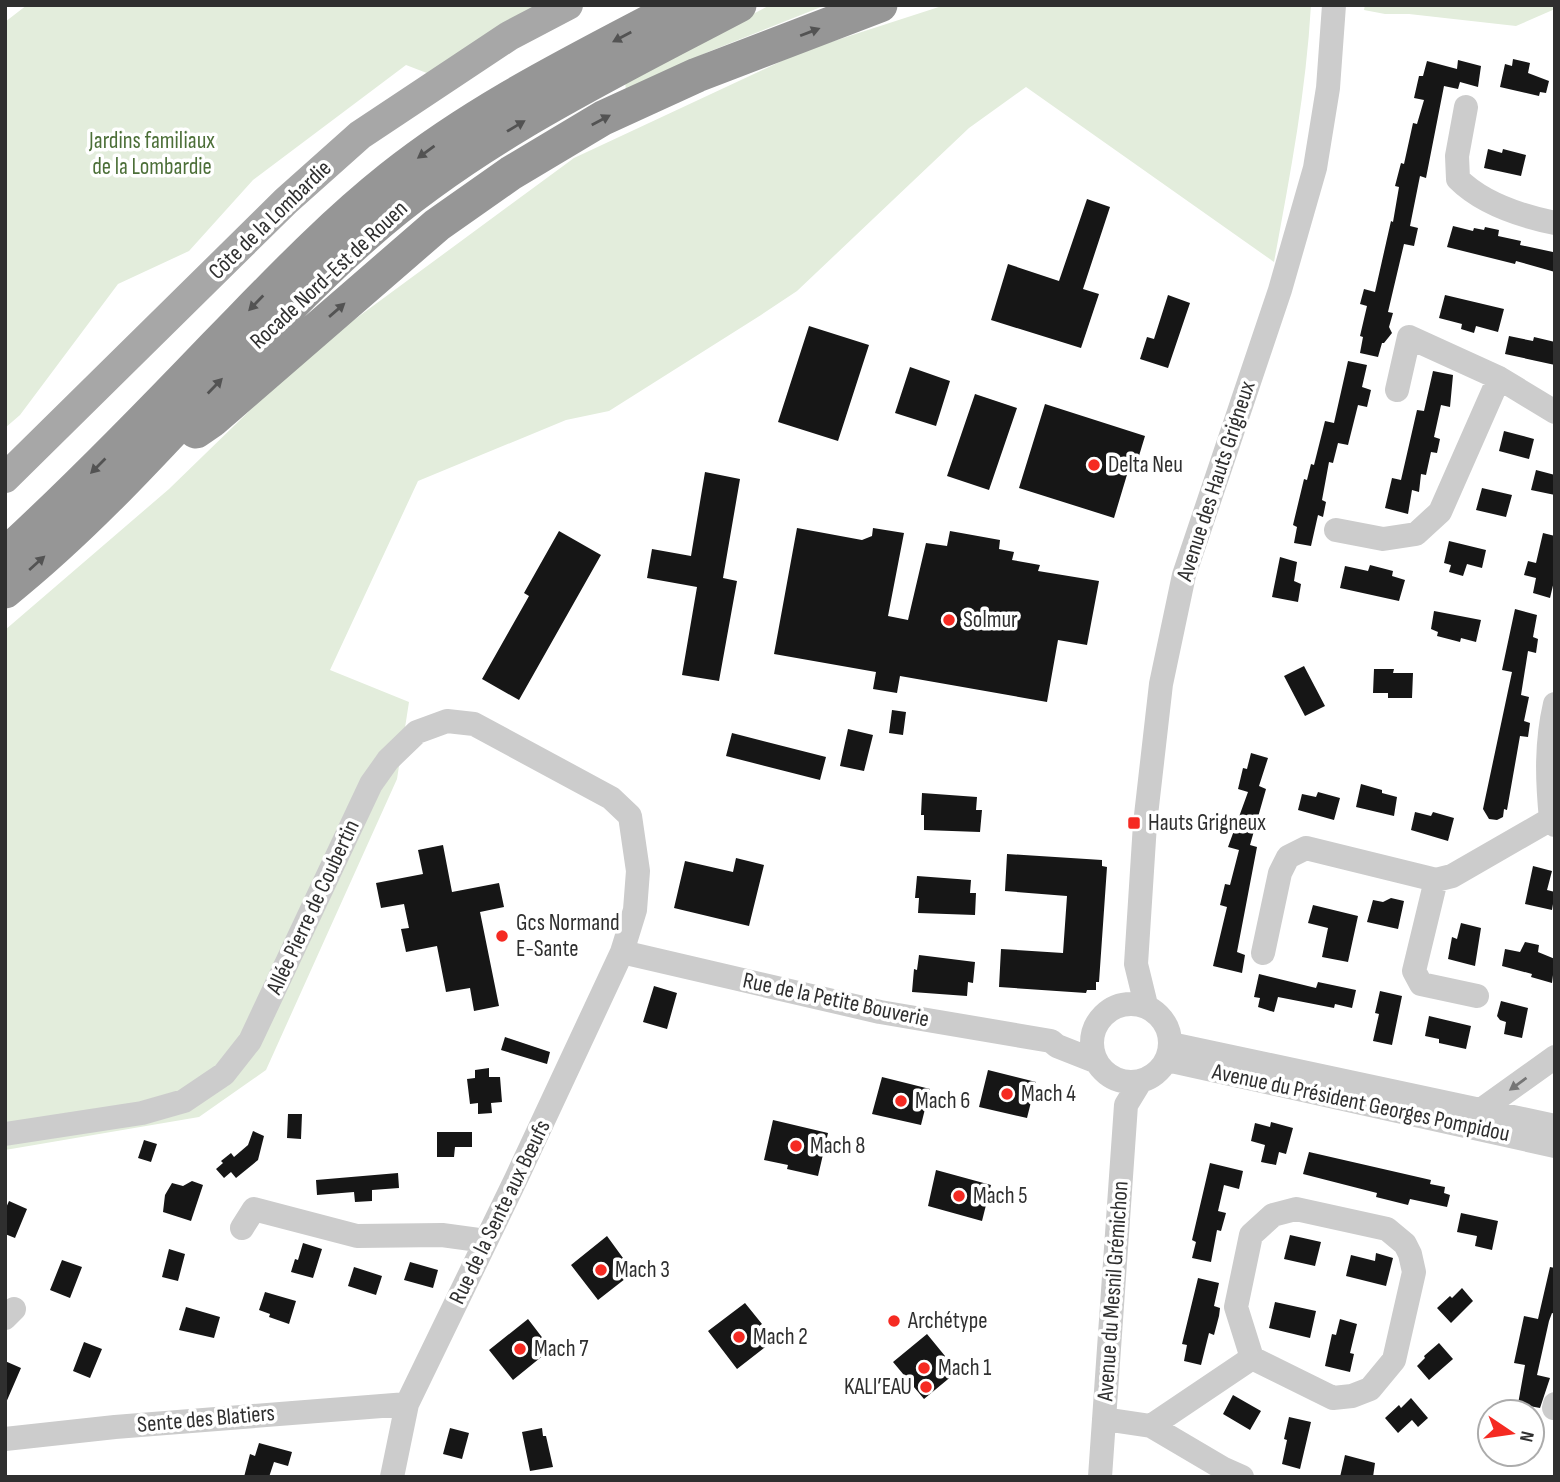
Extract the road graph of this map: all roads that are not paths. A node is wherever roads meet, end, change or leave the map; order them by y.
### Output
1 (568, 5) edge
2 (682, 5) edge
3 (739, 5) edge
4 (880, 5) edge
5 (1334, 5) edge
6 (1466, 107) dead end
7 (1555, 223) edge
8 (1499, 378) junction
9 (1397, 390) dead end
10 (1555, 412) edge
11 (5, 478) edge
12 (116, 488) junction
13 (1336, 530) dead end
14 (5, 555) edge
15 (5, 591) edge
16 (1555, 704) edge
17 (611, 798) joint
18 (1553, 822) edge
19 (1436, 880) junction
20 (622, 952) junction
21 (1263, 953) dead end
22 (1136, 964) junction
23 (1477, 996) dead end
24 (1146, 1005) junction
25 (1112, 1007) junction
26 (1094, 1049) junction
27 (1169, 1052) junction
28 (1555, 1057) edge
29 (1113, 1078) junction
30 (1140, 1082) junction
31 (1126, 1105) junction
32 (1479, 1119) junction
33 (1555, 1126) edge
34 (5, 1133) edge
35 (1555, 1146) edge
36 (242, 1228) dead end
37 (486, 1241) junction
38 (1252, 1358) junction
39 (407, 1404) junction
40 (1104, 1419) junction
41 (1151, 1426) junction
42 (5, 1439) edge
43 (392, 1477) edge
44 (1100, 1477) edge
45 (1242, 1477) edge

1 - 11 main road, Côte de la Lombardie
2 -> 14 highway, Rocade Nord-Est de Rouen
12 -> 3 highway, Rocade Nord-Est de Rouen
12 -> 4 highway
5 - 22 street, Avenue des Hauts Grigneux
6 - 7 street
8 - 9 street
8 - 10 street
8 - 13 street
15 -> 12 highway, Rocade Nord-Est de Rouen
16 - 18 street
17 - 20 street, Rue de la Sente aux Bœufs
17 - 34 street, Allée Pierre de Coubertin
18 - 19 street
19 - 21 street
19 - 23 street
20 - 26 street, Rue de la Petite Bouverie
20 - 37 street, Rue de la Sente aux Bœufs
22 - 24 street, Avenue des Hauts Grigneux
22 - 25 street, Avenue des Hauts Grigneux
24 - 25 street
24 - 27 street
25 - 26 street
26 - 29 street
27 - 30 street
27 - 32 street, Avenue du Président Georges Pompidou
28 -> 32 street
29 - 30 street
29 - 31 street, Avenue du Mesnil Grémichon
30 - 31 street, Avenue du Mesnil Grémichon
31 - 40 street, Avenue du Mesnil Grémichon
32 - 33 street, Avenue du Président Georges Pompidou
32 - 35 street, Avenue du Président Georges Pompidou
36 - 37 street
37 - 39 street, Rue de la Sente aux Bœufs
38 - 38 street
38 - 41 street
39 - 42 street, Sente des Blatiers
39 - 43 street, Rue de la Sente aux Bœufs
40 - 41 street
40 - 44 street, Avenue du Mesnil Grémichon
41 - 45 street

